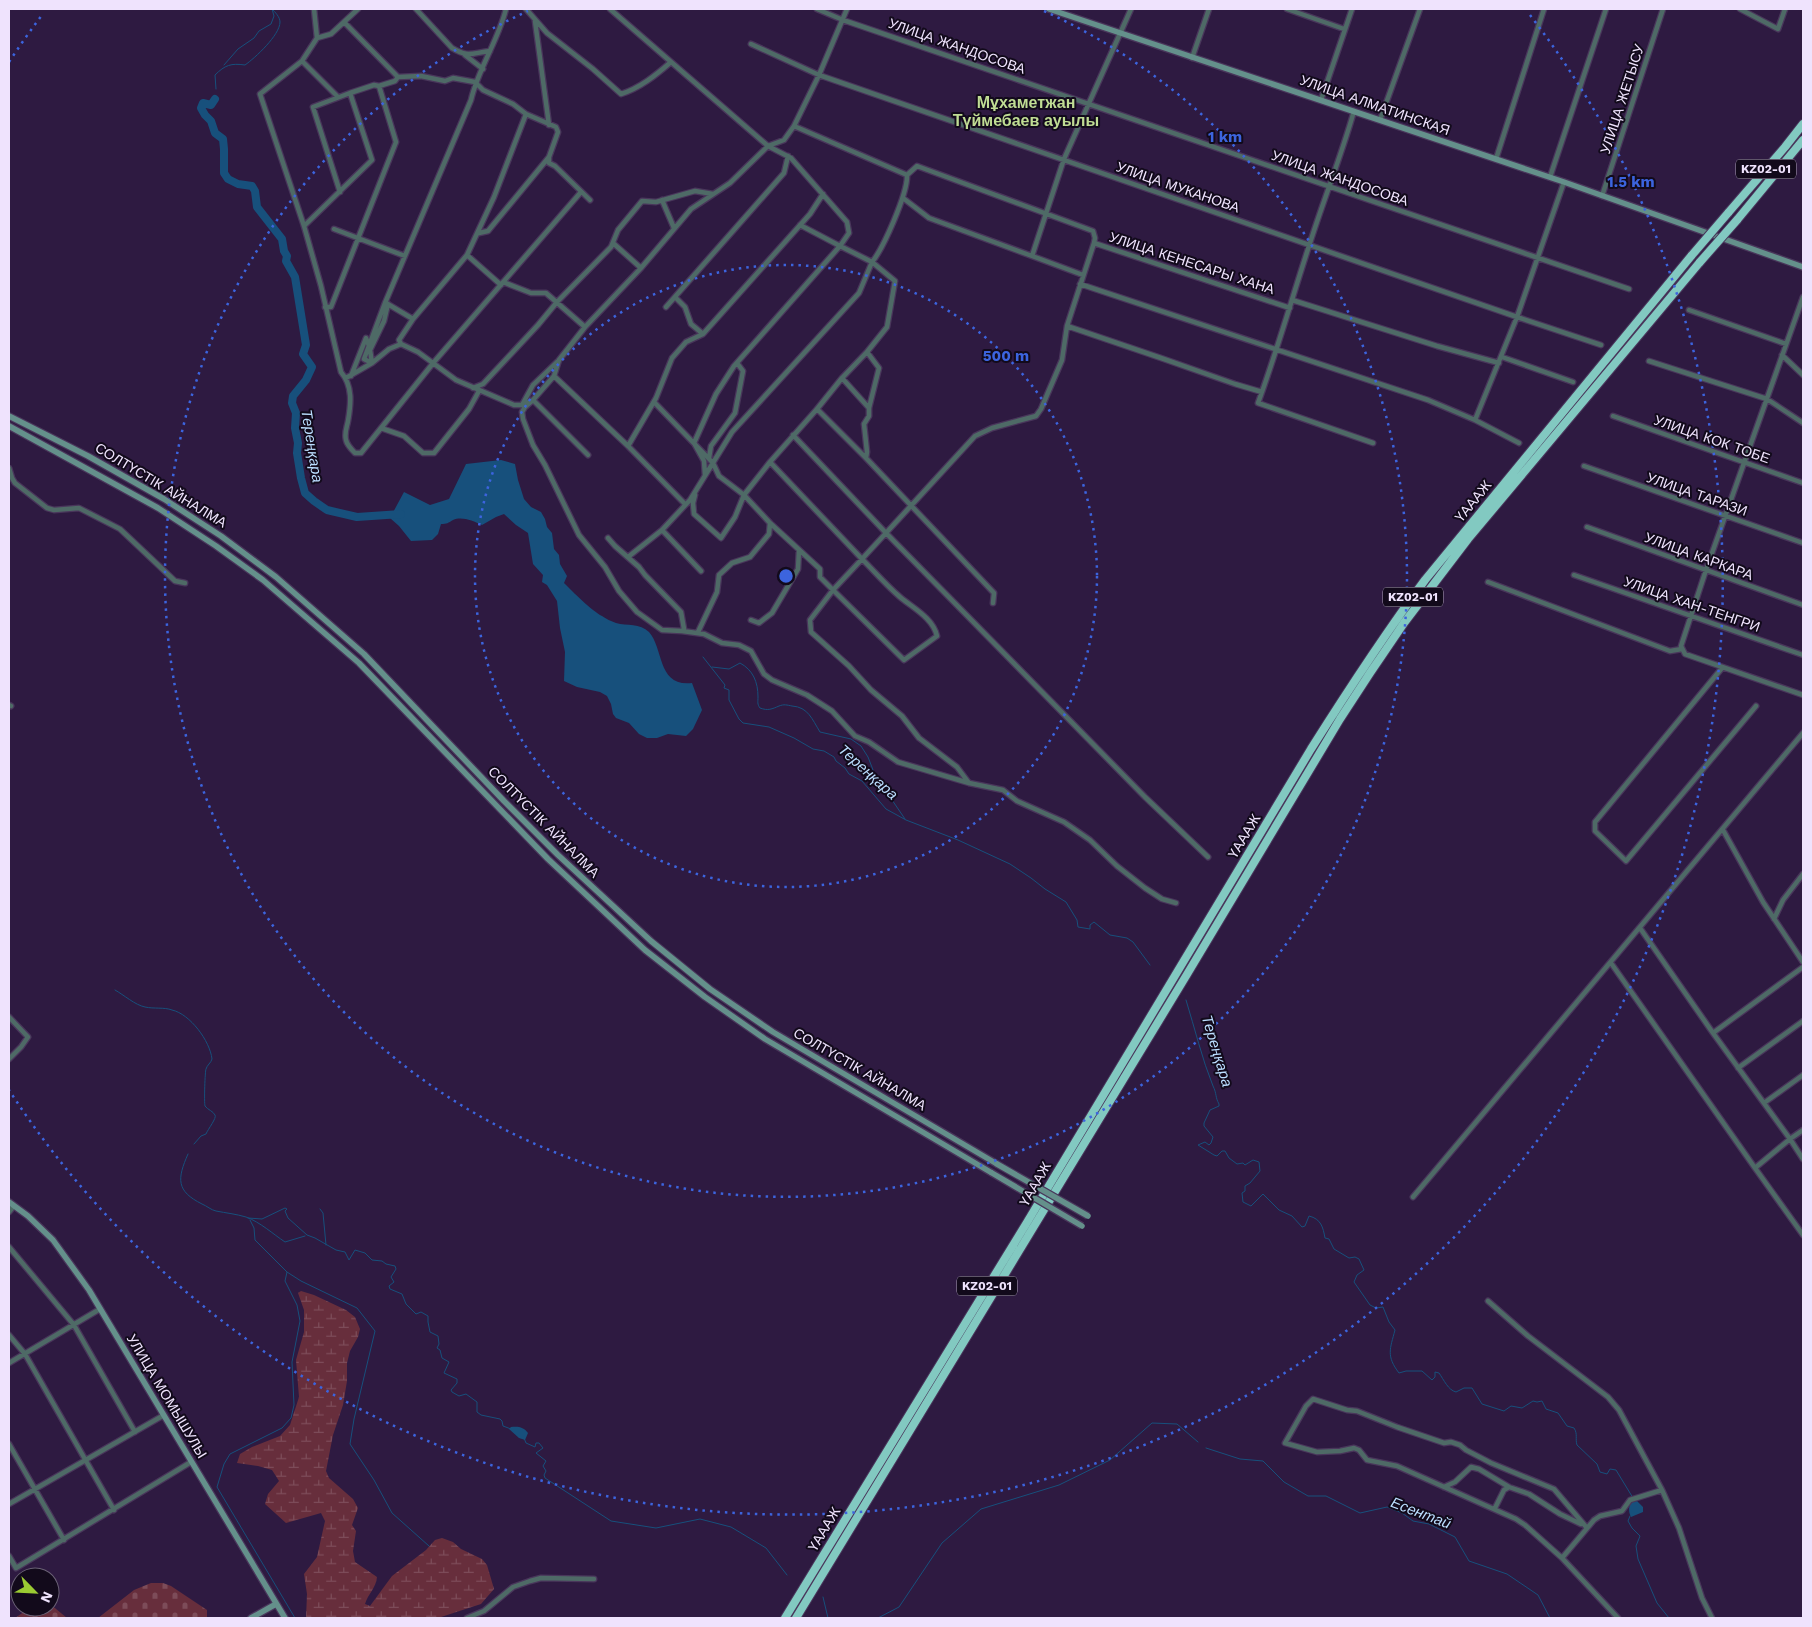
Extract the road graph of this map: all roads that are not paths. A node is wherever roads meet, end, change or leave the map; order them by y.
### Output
1 (314, 9) edge
2 (358, 9) edge
3 (416, 9) edge
4 (506, 9) edge
5 (526, 9) edge
6 (610, 9) edge
7 (817, 9) edge
8 (847, 9) edge
9 (1049, 9) edge
10 (1131, 9) edge
11 (1209, 9) edge
12 (1287, 9) edge
13 (1352, 9) edge
14 (1420, 9) edge
15 (1544, 9) edge
16 (1606, 9) edge
17 (1663, 9) edge
18 (1740, 9) edge
19 (1786, 9) edge
20 (535, 20) junction
21 (842, 20) junction
22 (344, 22) junction
23 (1344, 29) junction
24 (1121, 34) junction
25 (317, 38) junction
26 (751, 44) dead end
27 (490, 51) junction
28 (465, 56) junction
29 (1192, 58) junction
30 (302, 61) junction
31 (671, 62) junction
32 (483, 69) junction
33 (819, 75) junction
34 (398, 77) junction
35 (475, 82) junction
36 (379, 86) junction
37 (350, 93) junction
38 (338, 97) junction
39 (1321, 100) junction
40 (1088, 103) junction
41 (1354, 111) junction
42 (526, 114) junction
43 (1380, 120) junction
44 (549, 124) junction
45 (1803, 124) edge
46 (794, 126) junction
47 (1803, 140) edge
48 (768, 146) junction
49 (788, 156) junction
50 (548, 158) junction
51 (1064, 159) junction
52 (1496, 160) junction
53 (907, 175) junction
54 (1550, 178) junction
55 (1564, 182) junction
56 (1330, 187) junction
57 (340, 192) junction
58 (581, 192) junction
59 (713, 194) junction
60 (823, 194) junction
61 (1602, 196) junction
62 (903, 198) junction
63 (590, 200) dead end
64 (662, 200) junction
65 (1046, 214) junction
66 (800, 225) junction
67 (304, 226) junction
68 (674, 228) junction
69 (334, 229) dead end
70 (478, 233) junction
71 (358, 239) junction
72 (613, 243) junction
73 (1094, 243) junction
74 (1310, 244) junction
75 (840, 246) junction
76 (467, 255) junction
77 (405, 256) junction
78 (1032, 256) junction
79 (1539, 258) junction
80 (872, 262) junction
81 (1803, 267) edge
82 (641, 268) junction
83 (1083, 275) junction
84 (502, 284) junction
85 (1080, 284) junction
86 (1629, 289) dead end
87 (675, 297) junction
88 (1803, 297) edge
89 (1292, 300) junction
90 (557, 302) junction
91 (387, 304) junction
92 (325, 307) junction
93 (666, 307) dead end
94 (1290, 308) junction
95 (1690, 310) dead end
96 (1517, 317) junction
97 (413, 319) junction
98 (1067, 326) junction
99 (585, 327) junction
100 (703, 334) junction
101 (401, 344) junction
102 (1786, 344) junction
103 (1600, 345) dead end
104 (370, 347) junction
105 (1277, 351) junction
106 (867, 352) junction
107 (1782, 355) junction
108 (1502, 357) junction
109 (559, 360) junction
110 (1649, 360) dead end
111 (434, 362) junction
112 (737, 362) junction
113 (372, 363) junction
114 (1499, 363) junction
115 (1803, 375) edge
116 (554, 376) junction
117 (348, 377) junction
118 (842, 378) junction
119 (1573, 382) dead end
120 (473, 388) junction
121 (479, 391) junction
122 (1262, 392) junction
123 (1767, 399) junction
124 (533, 400) junction
125 (654, 402) junction
126 (522, 405) junction
127 (869, 408) junction
128 (817, 409) junction
129 (9, 416) edge
130 (1613, 416) dead end
131 (1475, 420) junction
132 (1803, 423) edge
133 (9, 426) edge
134 (382, 428) junction
135 (793, 435) junction
136 (694, 443) junction
137 (1373, 443) dead end
138 (1520, 443) dead end
139 (628, 446) junction
140 (588, 455) dead end
141 (709, 458) junction
142 (866, 458) junction
143 (770, 462) junction
144 (713, 463) junction
145 (1744, 463) junction
146 (1584, 466) dead end
147 (9, 468) edge
148 (705, 477) junction
149 (1803, 483) edge
150 (697, 489) junction
151 (744, 495) junction
152 (686, 504) junction
153 (911, 506) junction
154 (1726, 517) junction
155 (770, 523) junction
156 (1587, 527) dead end
157 (662, 530) junction
158 (886, 533) junction
159 (608, 538) dead end
160 (1803, 543) edge
161 (799, 550) junction
162 (628, 557) junction
163 (862, 558) junction
164 (1706, 570) junction
165 (701, 571) dead end
166 (1574, 575) dead end
167 (1488, 582) dead end
168 (185, 583) dead end
169 (833, 590) junction
170 (993, 603) dead end
171 (1803, 605) edge
172 (1691, 616) junction
173 (751, 620) dead end
174 (682, 631) junction
175 (698, 632) junction
176 (1682, 649) junction
177 (1803, 655) edge
178 (1722, 668) junction
179 (1803, 695) edge
180 (1756, 706) dead end
181 (1803, 733) edge
182 (970, 784) junction
183 (1723, 830) junction
184 (1208, 857) dead end
185 (1803, 874) edge
186 (1176, 903) dead end
187 (1774, 919) junction
188 (1640, 928) junction
189 (1611, 962) junction
190 (1803, 962) edge
191 (1803, 967) edge
192 (9, 1017) edge
193 (1803, 1021) edge
194 (1713, 1033) junction
195 (9, 1059) edge
196 (1738, 1068) junction
197 (1803, 1075) edge
198 (1764, 1103) junction
199 (1803, 1130) edge
200 (1790, 1139) junction
201 (987, 1158) junction
202 (1803, 1159) edge
203 (982, 1167) junction
204 (1755, 1168) junction
205 (1413, 1197) dead end
206 (11, 1204) edge
207 (9, 1212) edge
208 (1088, 1216) dead end
209 (1082, 1226) dead end
210 (1803, 1235) edge
211 (9, 1247) edge
212 (1488, 1301) dead end
213 (100, 1309) junction
214 (74, 1325) junction
215 (9, 1335) edge
216 (25, 1354) junction
217 (9, 1363) edge
218 (164, 1415) junction
219 (136, 1432) junction
220 (9, 1444) edge
221 (86, 1461) junction
222 (191, 1462) junction
223 (1444, 1487) junction
224 (1509, 1487) junction
225 (35, 1490) junction
226 (1662, 1490) junction
227 (9, 1504) edge
228 (1495, 1508) junction
229 (114, 1510) junction
230 (1585, 1526) junction
231 (64, 1540) junction
232 (9, 1556) edge
233 (1562, 1558) junction
234 (594, 1579) dead end
235 (276, 1604) junction
236 (251, 1618) edge
237 (285, 1618) edge
238 (467, 1618) edge
239 (785, 1618) edge
240 (796, 1618) edge
241 (1618, 1618) edge
242 (1712, 1618) edge

1 - 25 street
2 - 22 street
3 - 28 street
4 - 27 street
5 - 20 street
6 - 31 street
7 - 21 street, УЛИЦА ЖАНДОСОВА
8 - 21 street
9 - 24 street, УЛИЦА АЛМАТИНСКАЯ
10 - 24 street
11 - 29 street
12 - 23 street
13 - 23 street
14 - 43 street
15 - 52 street
16 - 54 street
17 - 61 street, УЛИЦА ЖЕТЫСУ
18 - 19 street
20 - 31 street
20 - 44 street
21 - 33 street
21 - 40 street, УЛИЦА ЖАНДОСОВА
22 - 25 street
22 - 34 street
23 - 39 street
24 - 29 street, УЛИЦА АЛМАТИНСКАЯ
24 - 40 street
25 - 30 street
26 - 33 street, УЛИЦА МУКАНОВА
27 - 28 street
27 - 32 street
28 - 32 street
29 - 39 street, УЛИЦА АЛМАТИНСКАЯ
30 - 38 street
30 - 67 street
31 - 48 street
32 - 35 street
33 - 46 street
33 - 51 street, УЛИЦА МУКАНОВА
34 - 35 street
34 - 36 street
35 - 42 street
35 - 77 street
36 - 37 street
36 - 71 street
37 - 38 street
37 - 57 street
38 - 57 street
39 - 41 street, УЛИЦА АЛМАТИНСКАЯ
40 - 51 street
40 - 56 street, УЛИЦА ЖАНДОСОВА
41 - 43 street, УЛИЦА АЛМАТИНСКАЯ
41 - 56 street
42 - 44 street
42 - 70 street
43 - 52 street, УЛИЦА АЛМАТИНСКАЯ
44 - 50 street
45 - 239 highway, ҮАААЖ / KZ02-01, bridge
46 - 48 street
46 - 53 street
47 - 240 highway, ҮАААЖ / KZ02-01, bridge
48 - 49 street
48 - 59 street
49 - 60 street
49 - 87 street
50 - 58 street
50 - 70 street
51 - 65 street
51 - 74 street, УЛИЦА МУКАНОВА
52 - 54 street, УЛИЦА АЛМАТИНСКАЯ
53 - 62 street
53 - 65 street, УЛИЦА КЕНЕСАРЫ ХАНА
54 - 55 street, УЛИЦА АЛМАТИНСКАЯ
55 - 61 street, УЛИЦА АЛМАТИНСКАЯ
55 - 79 street
56 - 74 street
56 - 79 street, УЛИЦА ЖАНДОСОВА
57 - 67 street
58 - 63 street
58 - 84 street
59 - 64 street
59 - 68 street
60 - 66 street
60 - 75 street
61 - 81 street, УЛИЦА АЛМАТИНСКАЯ
62 - 78 street
62 - 80 street
64 - 68 street
64 - 72 street
65 - 73 street, УЛИЦА КЕНЕСАРЫ ХАНА
65 - 78 street
66 - 75 street
66 - 100 street
67 - 92 street
68 - 82 street
69 - 71 street
70 - 76 street
71 - 77 street
71 - 92 street
72 - 82 street
72 - 90 street
73 - 83 street
73 - 94 street, УЛИЦА КЕНЕСАРЫ ХАНА
74 - 89 street
74 - 96 street, УЛИЦА МУКАНОВА
75 - 80 street
75 - 112 street
76 - 84 street
76 - 97 street
77 - 91 street
78 - 83 street
79 - 86 street, УЛИЦА ЖАНДОСОВА
79 - 96 street
80 - 106 street
80 - 144 street
82 - 99 street
83 - 85 street
84 - 90 street
84 - 111 street
85 - 98 street
85 - 105 street
87 - 93 street
87 - 100 street
88 - 102 street
89 - 94 street
89 - 114 street
90 - 99 street
90 - 120 street
91 - 97 street
91 - 104 street
92 - 117 street
94 - 105 street
95 - 102 street
96 - 103 street, УЛИЦА МУКАНОВА
96 - 108 street
97 - 101 street
98 - 122 street
98 - 153 street
99 - 109 street
100 - 125 street
101 - 111 street
101 - 113 street
102 - 107 street
104 - 113 street
104 - 117 street
105 - 122 street
105 - 131 street
106 - 118 street
106 - 127 street
107 - 115 street
107 - 123 street
108 - 114 street
108 - 119 street
109 - 116 street
109 - 126 street
110 - 123 street
111 - 120 street
111 - 134 street
112 - 136 street
112 - 141 street
113 - 117 street
114 - 131 street
116 - 124 street
116 - 139 street
117 - 134 street
118 - 127 street
118 - 128 street
120 - 121 street
121 - 126 street
121 - 134 street
122 - 137 street
123 - 132 street
123 - 145 street
124 - 126 street
124 - 140 street
124 - 174 street
125 - 136 street
125 - 139 street
127 - 142 street
128 - 135 street
128 - 142 street
129 - 201 street, СОЛТҮСТІК АЙНАЛМА
130 - 145 street, УЛИЦА КОК ТОБЕ
131 - 138 street
133 - 203 street, СОЛТҮСТІК АЙНАЛМА
135 - 143 street
135 - 158 street
136 - 141 street
136 - 148 street
139 - 152 street
141 - 144 street
142 - 153 street
143 - 151 street
143 - 163 street
144 - 148 street
144 - 151 street
145 - 149 street, УЛИЦА КОК ТОБЕ
145 - 154 street
146 - 154 street, УЛИЦА ТАРАЗИ
147 - 168 street
148 - 150 street
150 - 151 street
150 - 152 street
151 - 155 street
152 - 157 street
153 - 158 street
153 - 170 street
154 - 160 street, УЛИЦА ТАРАЗИ
154 - 164 street
155 - 161 street
155 - 175 street
156 - 164 street, УЛИЦА КАРКАРА
157 - 162 street
157 - 165 street
158 - 163 street
158 - 184 street
159 - 162 street
161 - 169 street
161 - 173 street
162 - 174 street
163 - 169 street
163 - 169 street
164 - 171 street, УЛИЦА КАРКАРА
164 - 172 street
166 - 172 street, УЛИЦА ХАН-ТЕНГРИ
167 - 176 street
169 - 182 street
172 - 176 street
172 - 177 street, УЛИЦА ХАН-ТЕНГРИ
174 - 175 street
175 - 182 street
176 - 178 street
178 - 179 street
178 - 180 street
181 - 183 street
182 - 186 street
183 - 187 street
183 - 188 street
185 - 187 street
187 - 190 street
188 - 189 street
188 - 194 street
189 - 204 street
189 - 205 street
191 - 194 street
192 - 195 street
193 - 196 street
194 - 196 street
196 - 198 street
197 - 198 street
198 - 200 street
199 - 200 street
200 - 202 street
200 - 204 street
201 - 203 street
201 - 208 street, СОЛТҮСТІК АЙНАЛМА, bridge
203 - 209 street, СОЛТҮСТІК АЙНАЛМА, bridge
204 - 210 street
206 - 207 street
206 - 213 street, УЛИЦА МОМЫШУЛЫ
211 - 214 street
212 - 226 street
213 - 214 street
213 - 218 street, УЛИЦА МОМЫШУЛЫ
214 - 216 street
214 - 219 street
215 - 216 street
216 - 217 street
216 - 221 street
218 - 219 street
218 - 222 street, УЛИЦА МОМЫШУЛЫ
219 - 221 street
220 - 225 street
221 - 225 street
221 - 229 street
222 - 229 street
222 - 235 street, УЛИЦА МОМЫШУЛЫ
223 - 224 street
223 - 228 street
223 - 230 street
224 - 228 street
224 - 230 street
225 - 227 street
225 - 231 street
226 - 230 street
226 - 242 street
228 - 233 street
229 - 231 street
230 - 233 street
231 - 232 street
233 - 241 street
234 - 238 street
235 - 236 street
235 - 237 street, УЛИЦА МОМЫШУЛЫ

